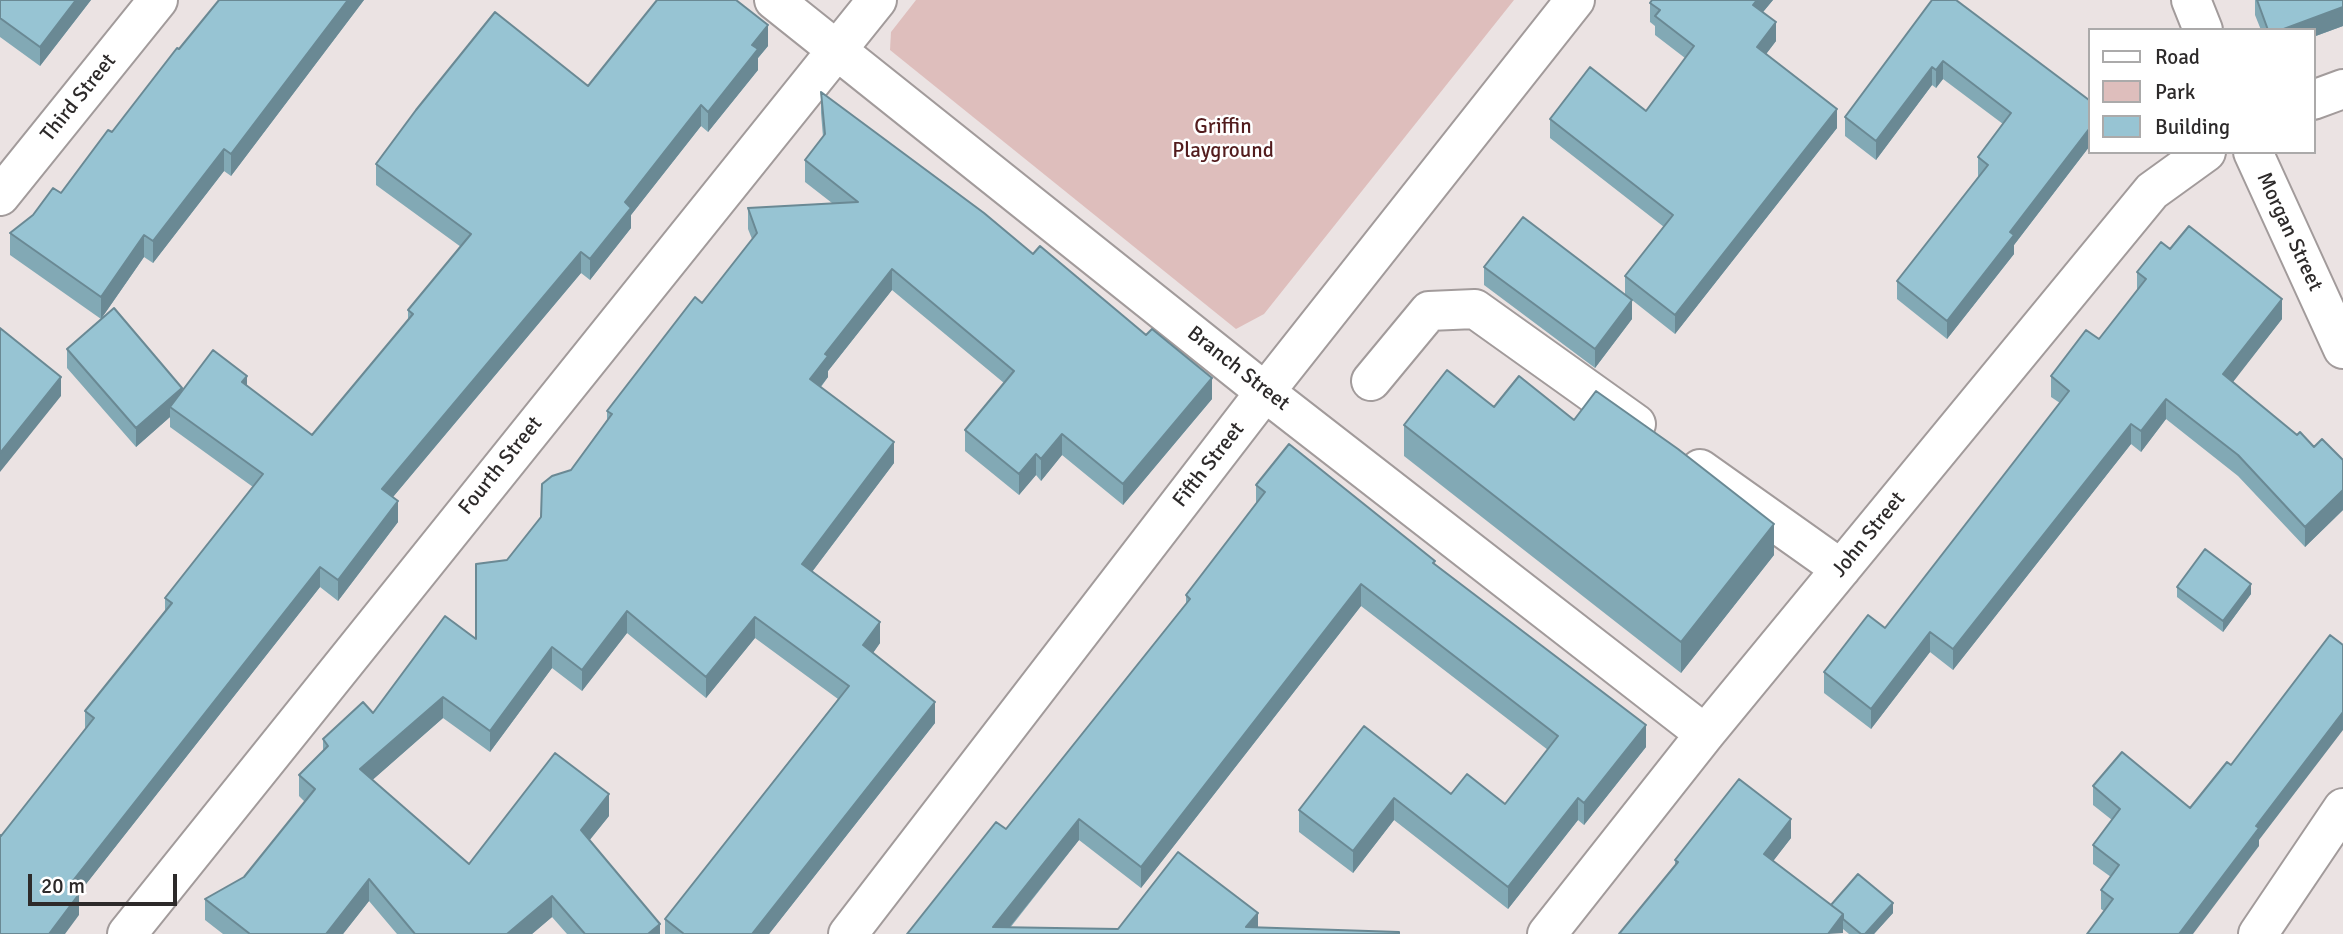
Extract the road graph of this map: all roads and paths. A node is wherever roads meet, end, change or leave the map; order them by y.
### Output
1 (158, 0) edge
2 (774, 0) edge
3 (877, 0) edge
4 (1576, 0) edge
5 (2191, 0) edge
6 (2202, 28) edge
7 (839, 49) junction
8 (2343, 89) edge
9 (2315, 99) edge
10 (2203, 154) edge
11 (2254, 154) edge
12 (0, 196) edge
13 (2343, 349) edge
14 (1371, 382) dead end
15 (1265, 391) junction
16 (1841, 569) junction
17 (1705, 734) junction
18 (2343, 808) edge
19 (127, 934) edge
20 (848, 934) edge
21 (1547, 934) edge
22 (2258, 934) edge

1 - 12 street, Third Street
2 - 7 street, Branch Street
3 - 7 street, Fourth Street
4 - 15 street, Fifth Street
5 - 6 street
7 - 15 street, Branch Street
7 - 19 street, Fourth Street
8 - 9 street
10 - 16 street, John Street
11 - 13 street, Morgan Street
14 - 16 street
15 - 17 street, Branch Street
15 - 20 street, Fifth Street
16 - 17 street, John Street
17 - 21 street, John Street
18 - 22 street

